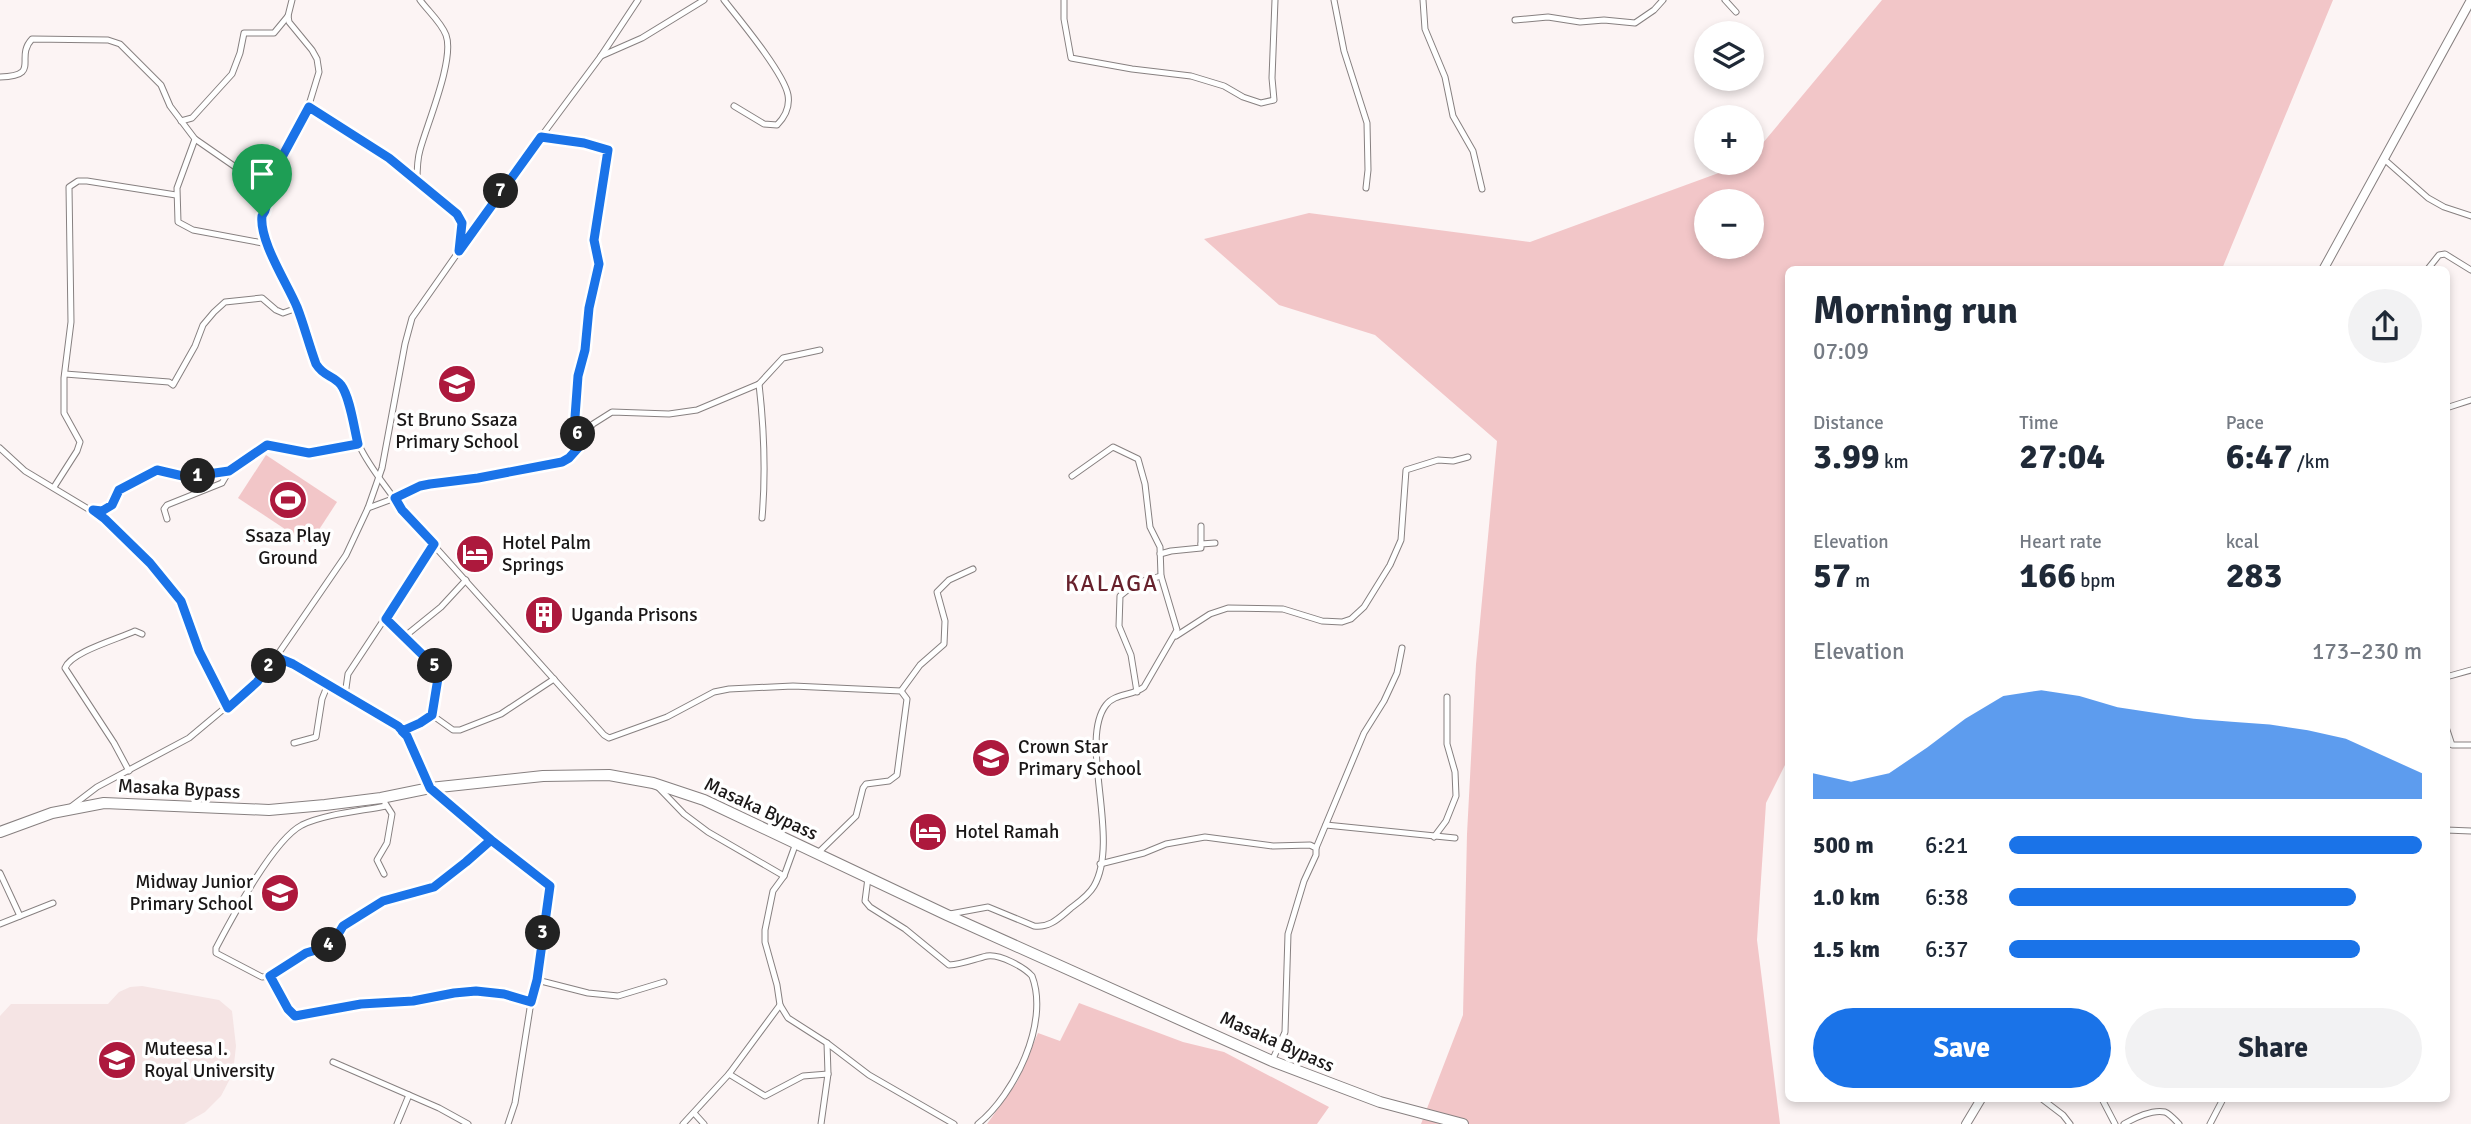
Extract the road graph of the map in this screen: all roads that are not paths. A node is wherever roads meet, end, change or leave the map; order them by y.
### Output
1 (292, 0) edge
2 (638, 0) edge
3 (704, 0) edge
4 (724, 0) edge
5 (1064, 0) edge
6 (1275, 0) edge
7 (1334, 0) edge
8 (1423, 0) edge
9 (1663, 0) edge
10 (1725, 0) edge
11 (2471, 0) edge
12 (422, 1) edge
13 (1736, 12) dead end
14 (288, 16) junction
15 (1516, 20) dead end
16 (601, 56) junction
17 (0, 77) edge
18 (734, 106) dead end
19 (309, 107) junction
20 (192, 118) junction
21 (181, 121) junction
22 (189, 131) junction
23 (541, 137) junction
24 (195, 139) junction
25 (2384, 159) junction
26 (269, 181) junction
27 (257, 182) junction
28 (417, 182) junction
29 (1366, 188) dead end
30 (1482, 189) dead end
31 (265, 192) junction
32 (176, 195) junction
33 (2471, 216) edge
34 (268, 244) junction
35 (459, 251) junction
36 (2325, 266) edge
37 (2430, 266) edge
38 (2471, 270) edge
39 (297, 308) junction
40 (820, 350) dead end
41 (65, 374) junction
42 (759, 384) junction
43 (2471, 400) edge
44 (2450, 407) edge
45 (579, 443) junction
46 (358, 444) junction
47 (0, 448) edge
48 (1468, 457) dead end
49 (229, 471) junction
50 (1072, 476) dead end
51 (378, 478) junction
52 (54, 487) junction
53 (395, 498) junction
54 (368, 508) junction
55 (93, 510) junction
56 (762, 518) dead end
57 (167, 519) dead end
58 (1202, 526) dead end
59 (1215, 543) dead end
60 (434, 544) junction
61 (1201, 544) junction
62 (1160, 554) junction
63 (973, 569) dead end
64 (1161, 576) junction
65 (466, 580) junction
66 (386, 619) junction
67 (142, 634) dead end
68 (1175, 636) junction
69 (404, 637) junction
70 (1402, 648) dead end
71 (276, 657) junction
72 (2471, 670) edge
73 (2450, 676) edge
74 (554, 679) junction
75 (328, 684) junction
76 (901, 691) junction
77 (1137, 692) junction
78 (345, 695) junction
79 (1447, 697) dead end
80 (228, 708) junction
81 (432, 715) junction
82 (402, 731) junction
83 (2450, 740) edge
84 (293, 743) dead end
85 (2471, 745) edge
86 (129, 771) junction
87 (653, 783) junction
88 (430, 788) junction
89 (384, 802) junction
90 (70, 808) junction
91 (1326, 825) junction
92 (2450, 830) edge
93 (2471, 831) edge
94 (0, 834) edge
95 (1434, 837) junction
96 (1455, 838) dead end
97 (491, 840) junction
98 (796, 843) junction
99 (1316, 848) junction
100 (817, 854) junction
101 (1100, 864) junction
102 (774, 870) junction
103 (0, 873) edge
104 (384, 874) dead end
105 (784, 876) junction
106 (868, 878) junction
107 (775, 885) junction
108 (53, 902) dead end
109 (947, 915) junction
110 (20, 916) junction
111 (0, 924) edge
112 (270, 976) junction
113 (537, 980) junction
114 (664, 982) dead end
115 (531, 1002) junction
116 (780, 1005) junction
117 (788, 1018) junction
118 (770, 1019) junction
119 (827, 1043) junction
120 (1272, 1061) junction
121 (333, 1062) dead end
122 (729, 1074) junction
123 (828, 1074) junction
124 (409, 1095) junction
125 (1978, 1102) edge
126 (2046, 1102) edge
127 (2104, 1102) edge
128 (2221, 1102) edge
129 (695, 1113) junction
130 (397, 1124) edge
131 (468, 1124) edge
132 (508, 1124) edge
133 (683, 1124) edge
134 (704, 1124) edge
135 (821, 1124) edge
136 (954, 1124) edge
137 (978, 1124) edge
138 (1463, 1124) edge
139 (1966, 1124) edge
140 (2070, 1124) edge
141 (2115, 1124) edge
142 (2124, 1124) edge
143 (2179, 1124) edge
144 (2210, 1124) edge

1 - 14 street
2 - 16 street
3 - 16 street
4 - 18 street
5 - 6 street
7 - 29 street
8 - 30 street
9 - 15 street
10 - 13 street
11 - 25 main road
12 - 28 street
14 - 19 street
14 - 20 street
16 - 23 street
17 - 21 street
19 - 26 street
19 - 28 street
20 - 21 street
20 - 22 street
21 - 22 street
22 - 24 street
23 - 35 street
23 - 45 street
24 - 27 street
24 - 32 street
25 - 33 street
25 - 36 main road
26 - 27 street
26 - 31 street
27 - 31 street
28 - 35 street
31 - 34 street
32 - 34 street
32 - 41 street
34 - 39 street
35 - 51 street
37 - 38 street
39 - 41 street
39 - 46 street
40 - 42 street
41 - 52 street
42 - 45 street
42 - 56 street
43 - 44 street
45 - 53 street
46 - 49 street
46 - 51 street
47 - 52 street
48 - 68 street
49 - 55 street
49 - 57 street
50 - 62 street
51 - 53 street
51 - 54 street
52 - 55 street
53 - 54 street
53 - 60 street
54 - 71 street
55 - 80 street
58 - 61 street
59 - 61 street
60 - 65 street
60 - 66 street
61 - 62 street
62 - 64 street
63 - 76 street
64 - 68 street
64 - 77 street
65 - 69 street
65 - 74 street
66 - 69 street
66 - 78 street
67 - 86 street
68 - 77 street
69 - 81 street
70 - 91 street
71 - 75 street
71 - 80 street
72 - 73 street
74 - 76 street
74 - 81 street
75 - 78 street
75 - 84 street
76 - 100 street
77 - 101 street
78 - 82 street
79 - 95 street
80 - 86 street
81 - 82 street
82 - 88 street
83 - 85 street
86 - 90 street
87 - 88 highway, Masaka Bypass
87 - 98 highway, Masaka Bypass
87 - 102 street
88 - 89 highway, Masaka Bypass
88 - 97 street
89 - 90 highway, Masaka Bypass
89 - 104 street
89 - 112 street
90 - 94 highway, Masaka Bypass
91 - 95 street
91 - 99 street
92 - 93 street
95 - 96 street
97 - 112 street
97 - 113 street
98 - 100 highway, Masaka Bypass
98 - 105 street
99 - 101 street
99 - 120 street
100 - 106 highway, Masaka Bypass
101 - 109 street
102 - 105 street
102 - 107 street
103 - 110 street
105 - 107 street
106 - 109 highway, Masaka Bypass
106 - 137 street
107 - 116 street
108 - 110 street
109 - 120 highway, Masaka Bypass
110 - 111 street
112 - 115 street
113 - 114 street
113 - 115 street
115 - 132 street
116 - 117 street
116 - 118 street
117 - 118 street
117 - 119 street
118 - 122 street
119 - 123 street
119 - 136 street
120 - 138 highway, Masaka Bypass
121 - 124 street
122 - 123 street
122 - 129 street
123 - 135 street
124 - 130 street
124 - 131 street
125 - 139 main road
126 - 140 street
127 - 141 street
128 - 144 street
129 - 133 street
129 - 134 street
142 - 143 street

